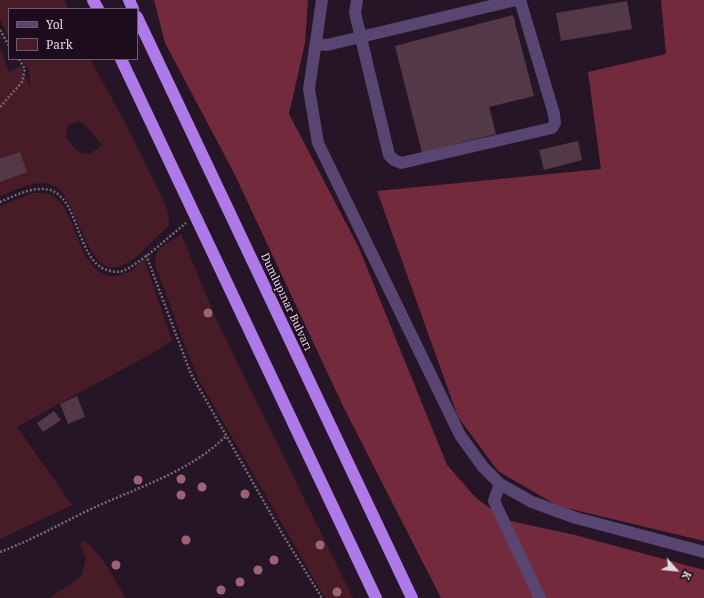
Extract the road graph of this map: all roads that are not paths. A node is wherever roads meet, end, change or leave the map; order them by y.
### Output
1 (322, 0) edge
2 (357, 0) edge
3 (516, 0) edge
4 (520, 0) edge
5 (138, 19) edge
6 (361, 37) junction
7 (316, 44) junction
8 (121, 60) edge
9 (500, 484) junction
10 (704, 552) edge
11 (376, 598) edge
12 (412, 598) edge
13 (540, 598) edge

1 - 7 lane
2 - 6 lane
3 - 6 lane
4 - 6 lane
5 - 12 highway, Dumlupınar Bulvarı
6 - 7 lane
7 - 9 lane
8 - 11 highway
9 - 10 lane
9 - 13 lane

